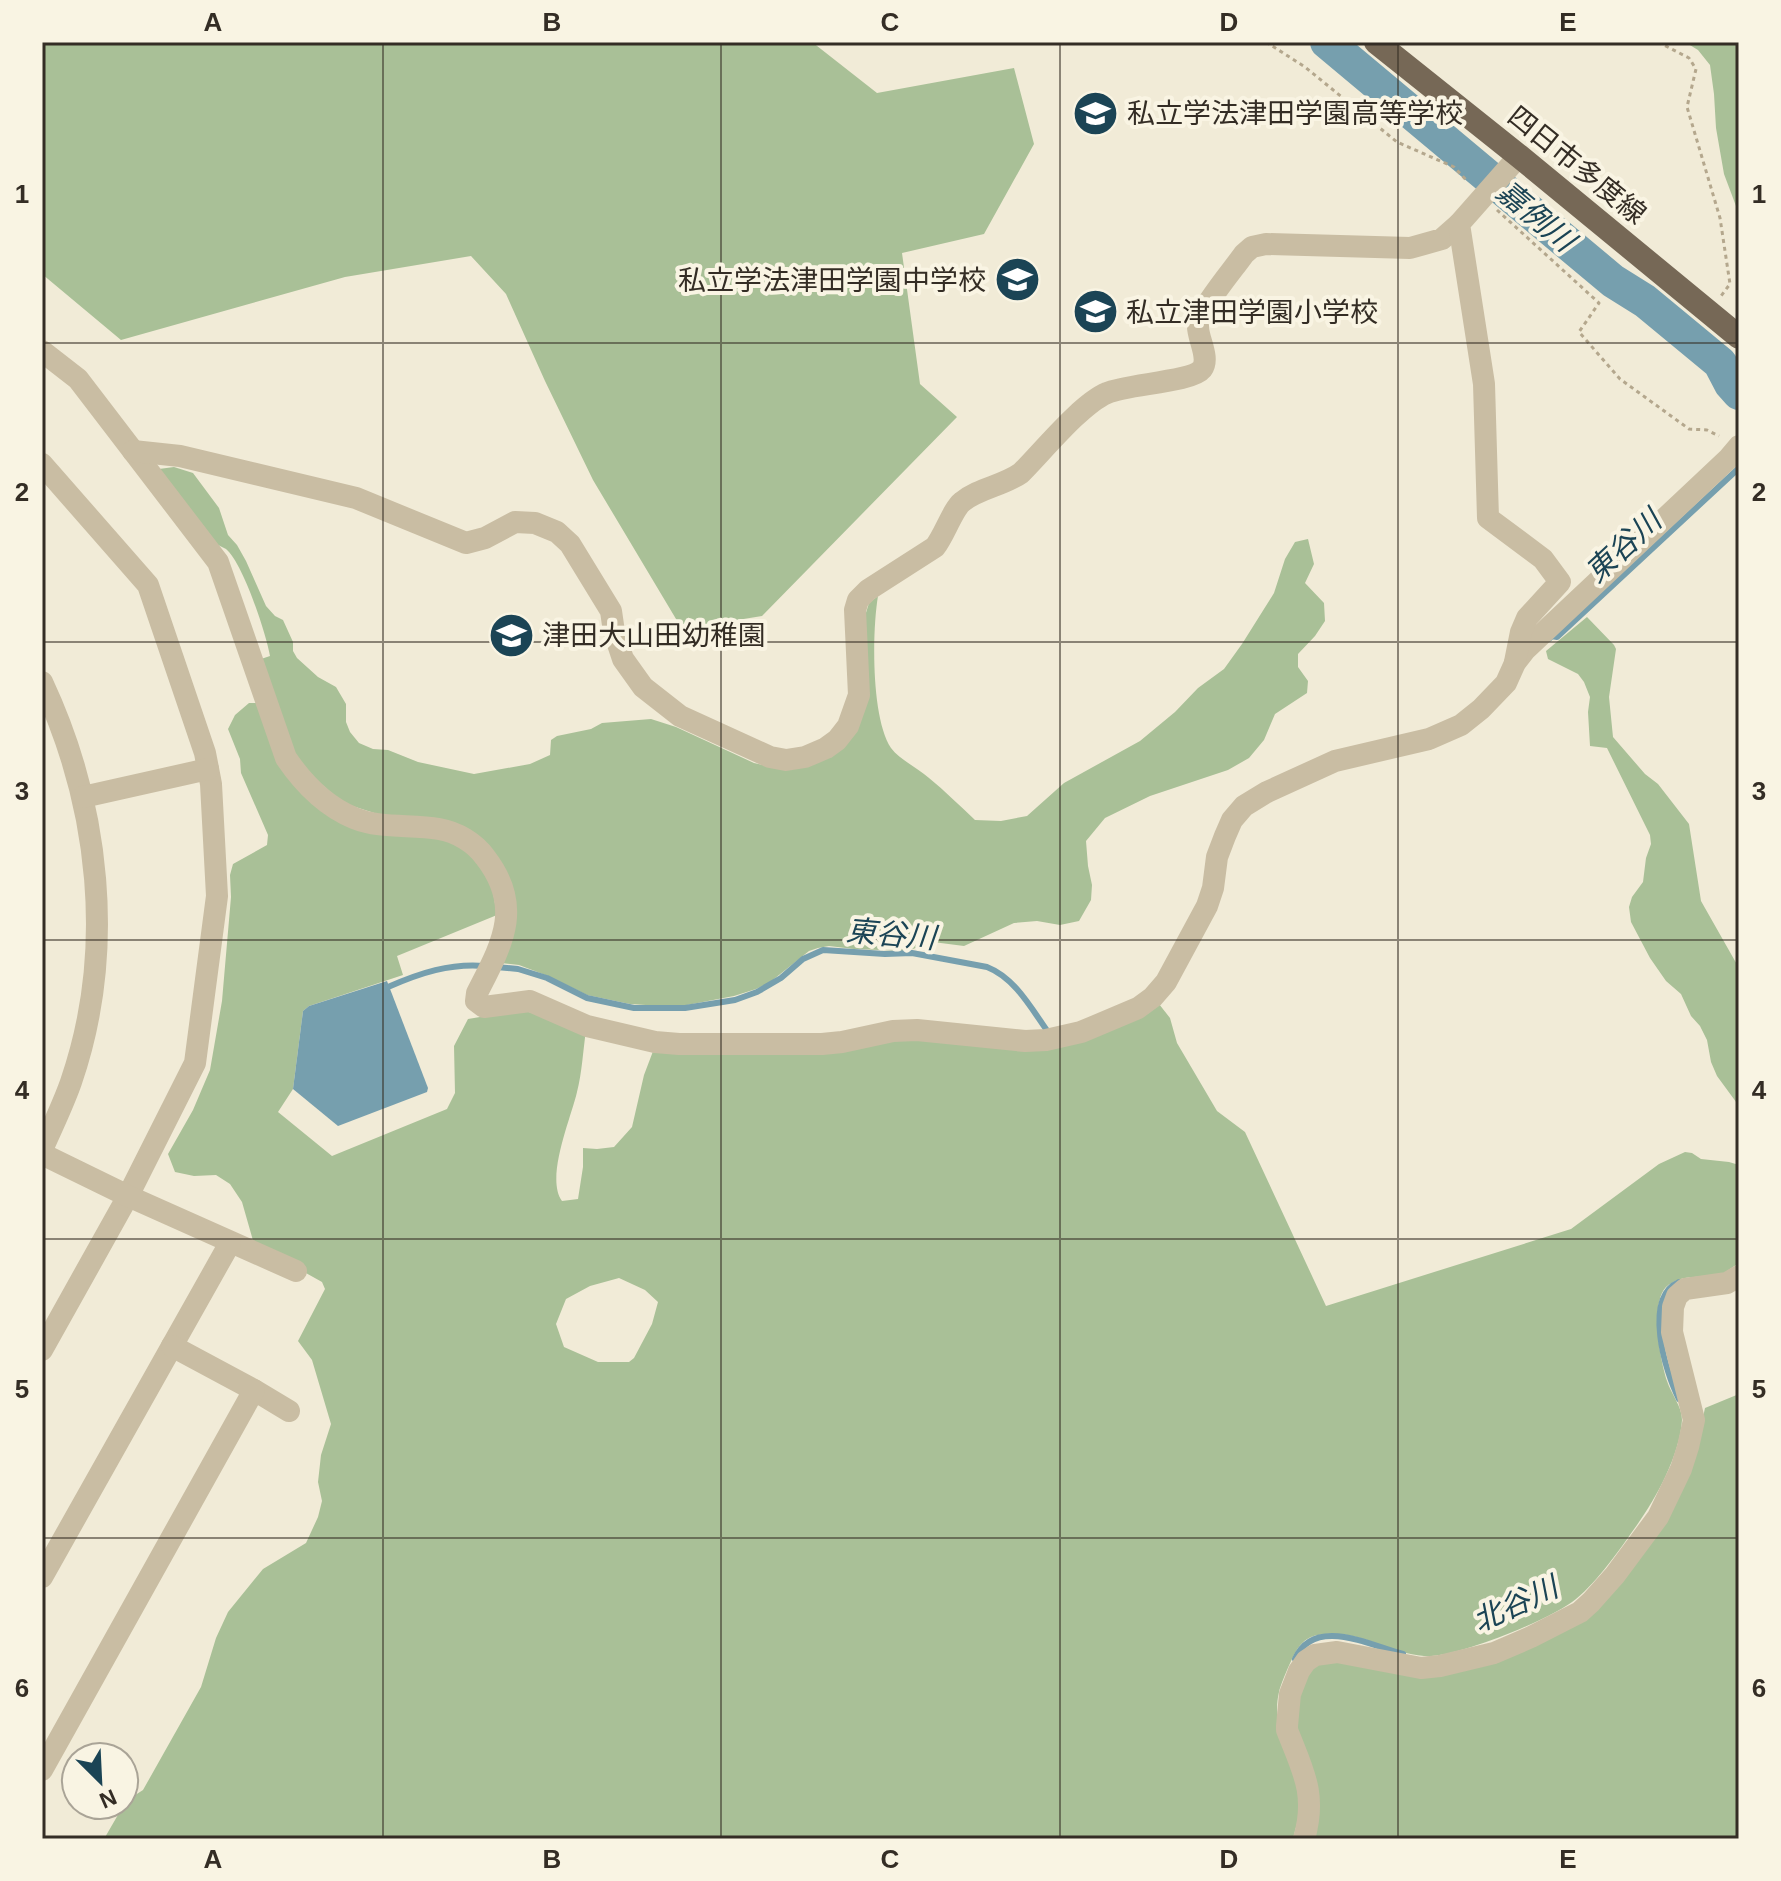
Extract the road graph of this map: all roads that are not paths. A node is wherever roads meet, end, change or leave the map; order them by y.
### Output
1 (1376, 42) edge
2 (1514, 162) junction
3 (1459, 224) junction
4 (1739, 337) edge
5 (42, 351) edge
6 (1734, 443) edge
7 (133, 451) junction
8 (42, 464) edge
9 (1515, 663) junction
10 (42, 682) edge
11 (208, 769) junction
12 (83, 797) junction
13 (42, 1152) edge
14 (128, 1196) junction
15 (230, 1243) junction
16 (296, 1271) dead end
17 (1739, 1276) edge
18 (172, 1346) junction
19 (42, 1350) edge
20 (254, 1390) junction
21 (289, 1411) dead end
22 (42, 1577) edge
23 (42, 1770) edge
24 (1304, 1839) edge

1 - 2 main road, 四日市多度線
2 - 3 street
2 - 4 main road, 四日市多度線
3 - 7 street
3 - 9 street
5 - 7 street
6 - 9 street
7 - 9 street
8 - 11 street
10 - 12 street
11 - 12 street
11 - 14 street
12 - 13 street
13 - 14 street
14 - 15 street
14 - 19 street
15 - 16 street
15 - 18 street
17 - 24 street
18 - 20 street
18 - 22 street
20 - 21 street
20 - 23 street

